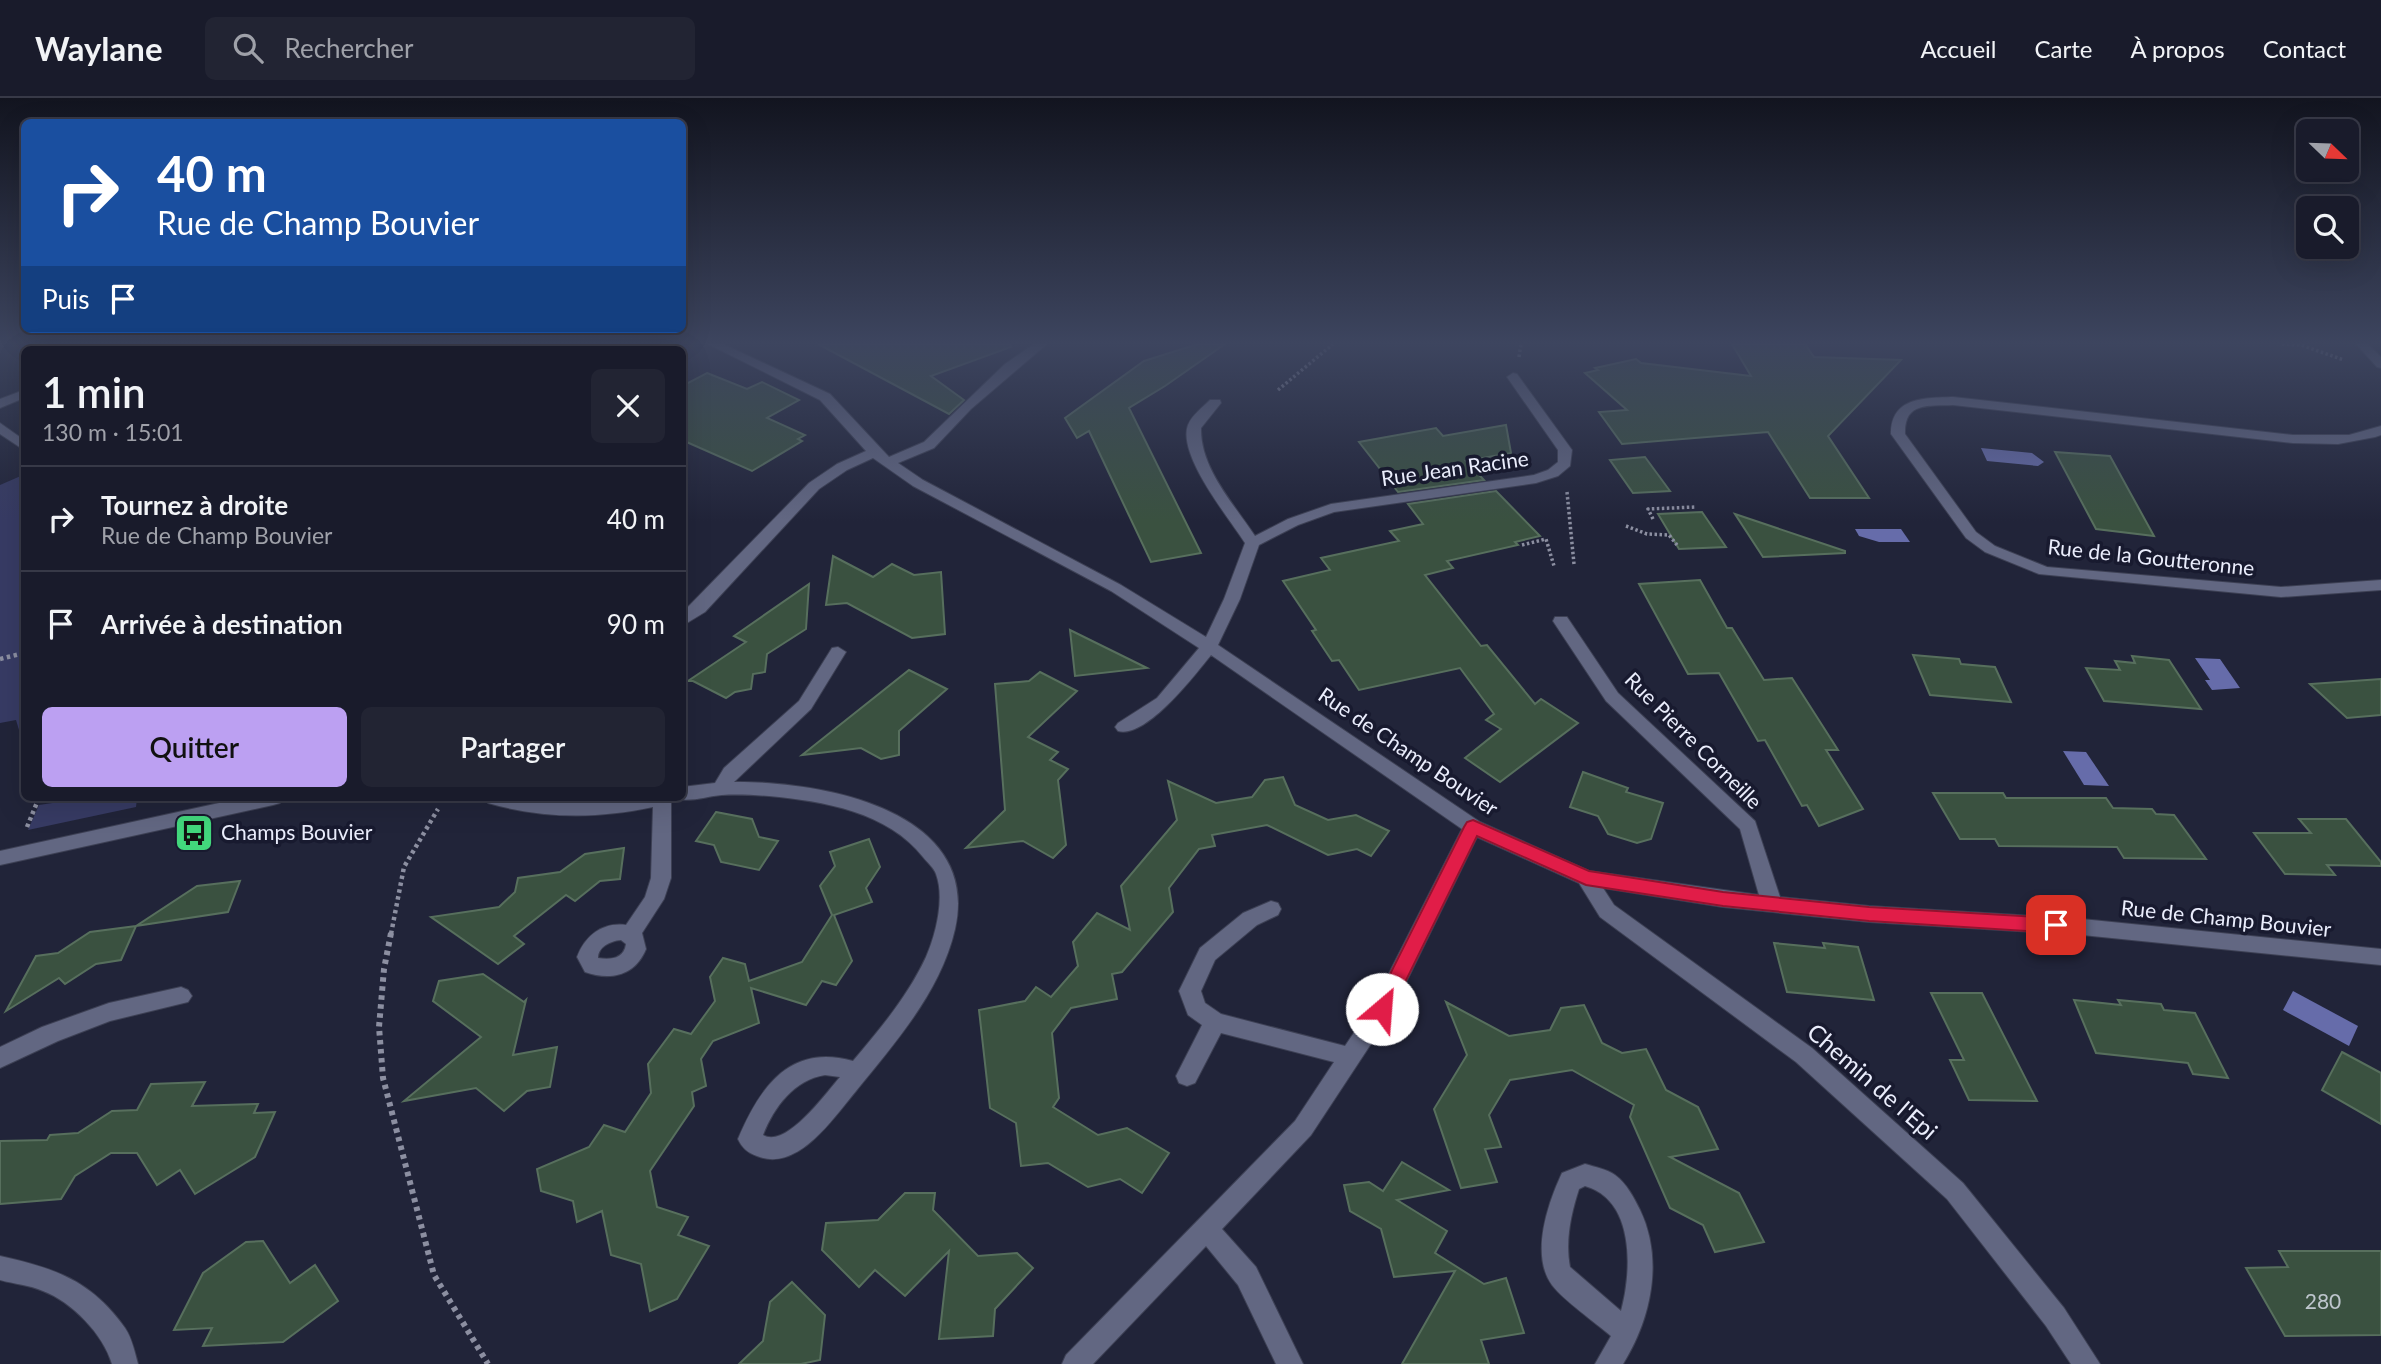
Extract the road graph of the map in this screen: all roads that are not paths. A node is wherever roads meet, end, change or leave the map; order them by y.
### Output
1 (832, 403) edge
2 (970, 403) edge
3 (1215, 403) dead end
4 (1532, 403) edge
5 (1933, 403) edge
6 (1972, 403) edge
7 (0, 427) edge
8 (2381, 430) edge
9 (21, 444) edge
10 (881, 457) junction
11 (1252, 543) junction
12 (2381, 585) edge
13 (686, 617) edge
14 (1561, 621) dead end
15 (1209, 647) junction
16 (838, 652) dead end
17 (1124, 727) dead end
18 (723, 789) junction
19 (686, 794) edge
20 (259, 801) edge
21 (506, 801) edge
22 (642, 801) edge
23 (663, 801) edge
24 (1473, 827) junction
25 (0, 858) edge
26 (1586, 878) junction
27 (1772, 904) junction
28 (1271, 909) dead end
29 (630, 934) dead end
30 (2381, 957) edge
31 (181, 996) dead end
32 (1215, 1021) junction
33 (1350, 1057) junction
34 (0, 1058) edge
35 (858, 1072) junction
36 (1187, 1076) dead end
37 (1206, 1228) junction
38 (0, 1268) edge
39 (1626, 1332) junction
40 (125, 1364) edge
41 (1075, 1364) edge
42 (1290, 1364) edge
43 (1608, 1364) edge
44 (2087, 1364) edge

1 - 10 street, Rue de Champ Bouvier
2 - 10 street
3 - 11 street
4 - 11 street, Rue Jean Racine
5 - 12 street, Rue de la Goutteronne
6 - 8 street, Rue de la Goutteronne
7 - 9 street
10 - 13 street
10 - 15 street, Rue de Champ Bouvier
11 - 15 street
14 - 27 street, Rue Pierre Corneille
15 - 17 street
15 - 24 street, Rue de Champ Bouvier
16 - 18 street
18 - 19 street
18 - 35 street
20 - 25 street
21 - 22 street
23 - 29 street
24 - 26 street, Rue de Champ Bouvier
24 - 33 street
26 - 27 street, Rue de Champ Bouvier
26 - 44 street, Chemin de l'Epi
27 - 30 street, Rue de Champ Bouvier
28 - 32 street
31 - 34 street
32 - 33 street
32 - 36 street
33 - 37 street
35 - 35 street
37 - 41 street
37 - 42 street
38 - 40 street
39 - 39 street
39 - 43 street

